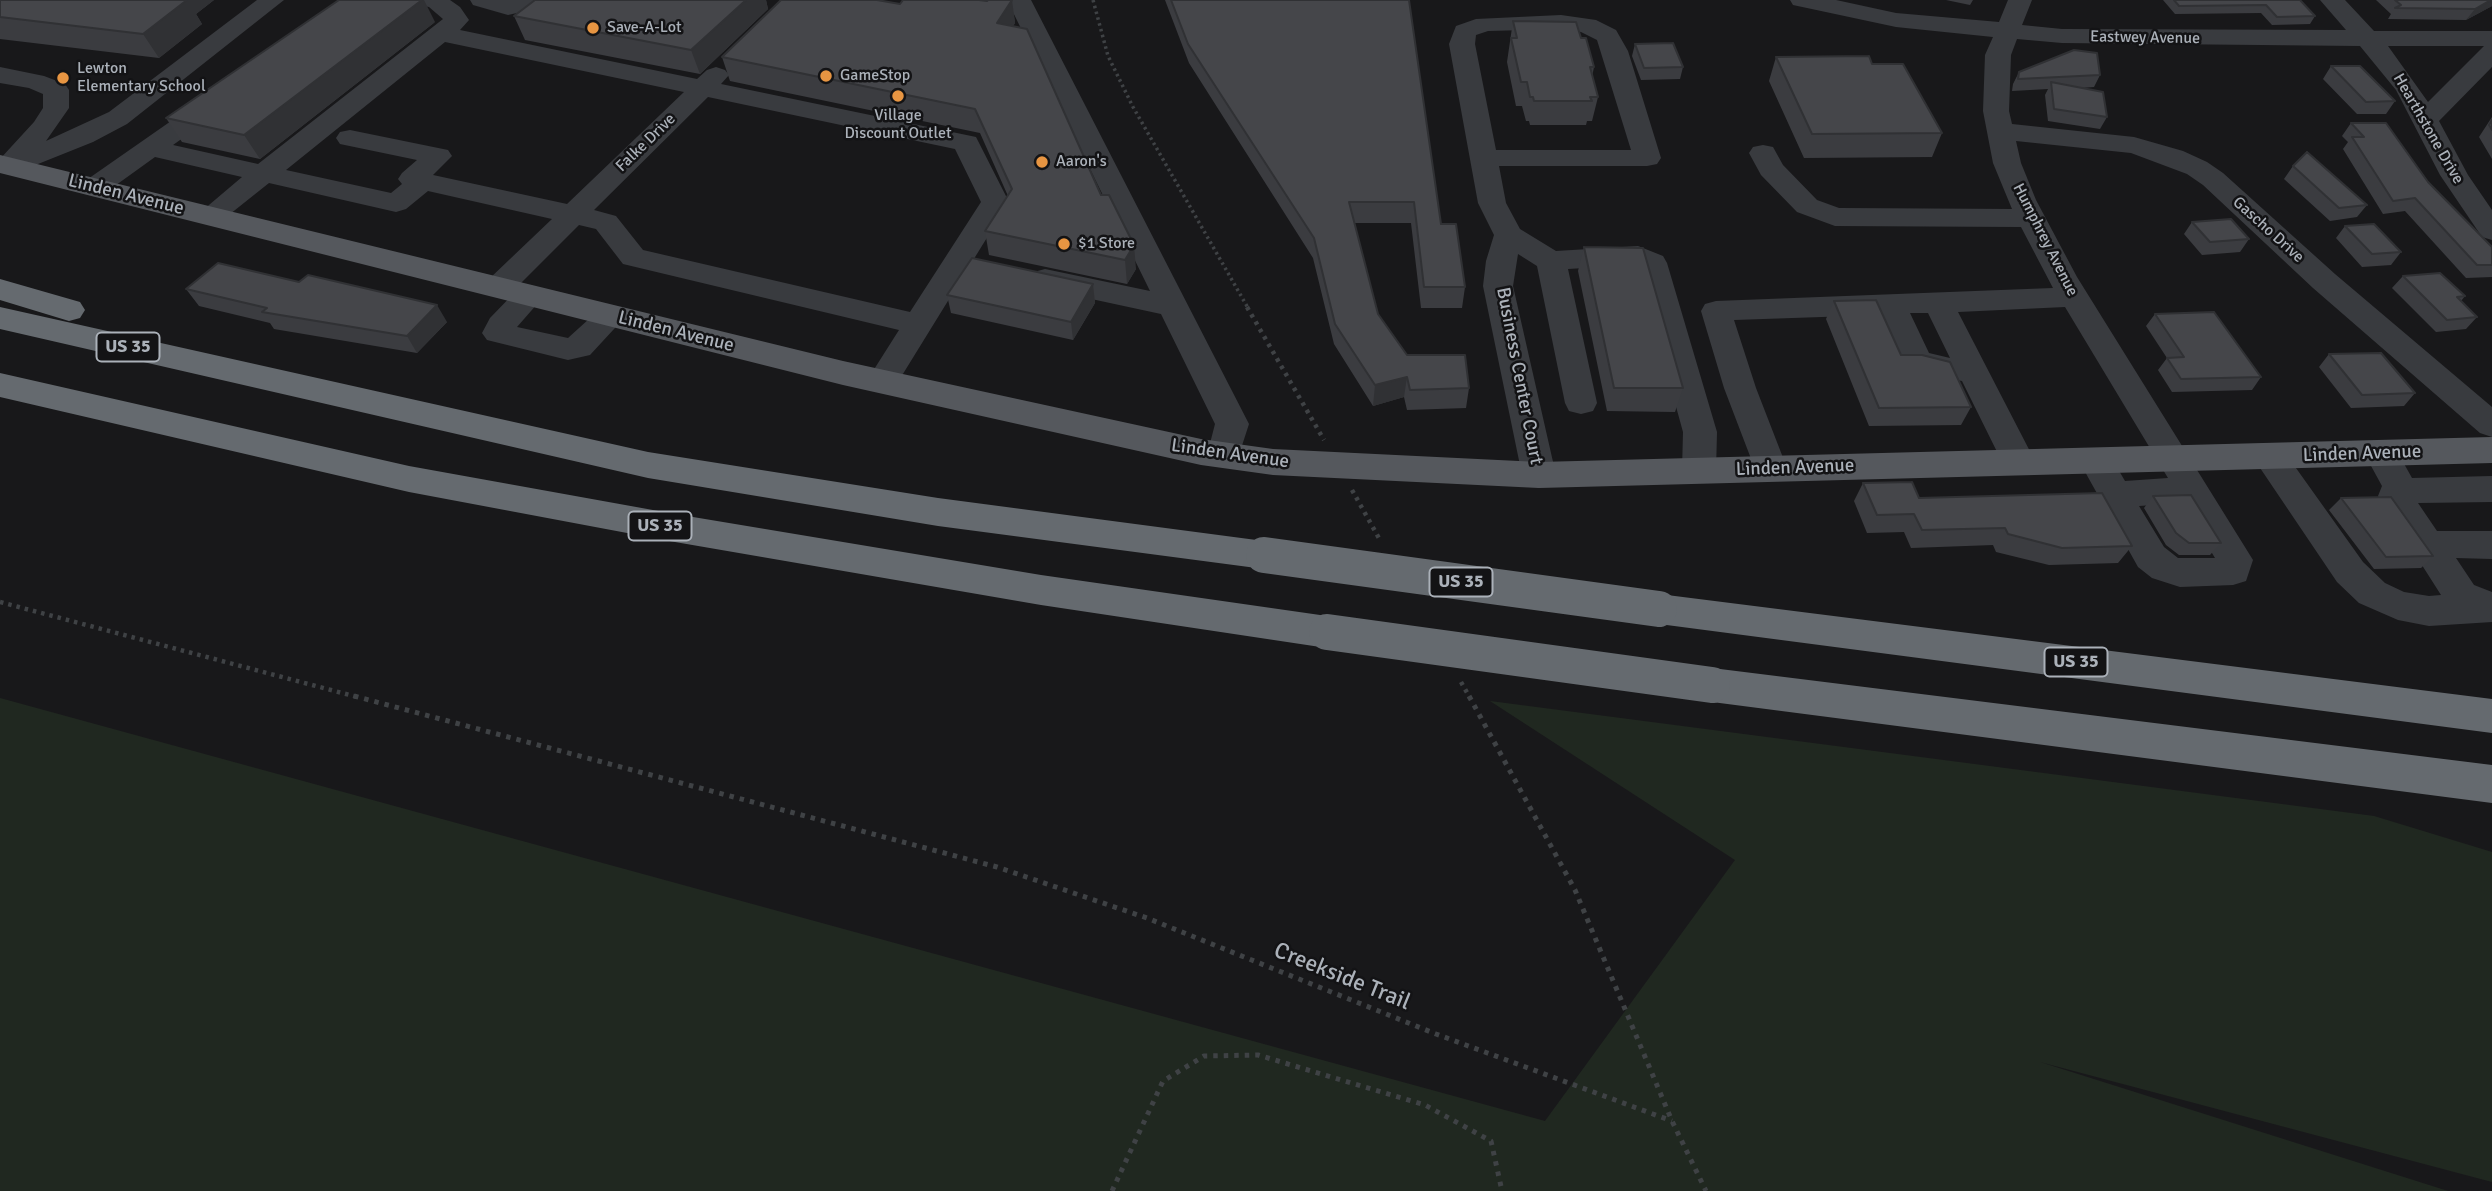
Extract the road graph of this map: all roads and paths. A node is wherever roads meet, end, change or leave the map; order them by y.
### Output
1 (272, 0) edge
2 (428, 0) edge
3 (482, 0) edge
4 (543, 0) edge
5 (1019, 0) edge
6 (1093, 0) edge
7 (1802, 0) edge
8 (2020, 0) edge
9 (2332, 0) edge
10 (450, 27) junction
11 (2006, 32) junction
12 (2368, 38) junction
13 (2492, 39) edge
14 (2492, 52) edge
15 (730, 61) edge
16 (0, 75) edge
17 (240, 86) edge
18 (702, 88) junction
19 (2426, 119) junction
20 (1999, 131) junction
21 (350, 138) dead end
22 (150, 148) junction
23 (1763, 153) dead end
24 (1485, 158) junction
25 (4, 165) edge
26 (266, 172) junction
27 (423, 181) junction
28 (94, 187) junction
29 (572, 214) junction
30 (210, 216) junction
31 (2031, 218) junction
32 (2491, 229) edge
33 (1509, 235) junction
34 (1551, 261) junction
35 (985, 267) junction
36 (0, 289) edge
37 (514, 291) junction
38 (2074, 297) junction
39 (1938, 302) junction
40 (1891, 305) junction
41 (1173, 306) junction
42 (611, 316) junction
43 (0, 318) edge
44 (918, 324) junction
45 (1513, 351) junction
46 (1570, 351) junction
47 (256, 375) junction
48 (1976, 376) junction
49 (882, 382) junction
50 (0, 385) edge
51 (1744, 399) junction
52 (1692, 401) junction
53 (1581, 403) dead end
54 (0, 411) edge
55 (2492, 425) edge
56 (1326, 444) dead end
57 (2492, 450) edge
58 (2381, 453) junction
59 (1224, 455) junction
60 (2269, 456) junction
61 (2172, 460) junction
62 (2096, 461) junction
63 (2020, 463) junction
64 (1770, 468) junction
65 (1699, 471) junction
66 (1539, 475) junction
67 (409, 479) junction
68 (1348, 484) dead end
69 (2492, 489) edge
70 (2192, 491) junction
71 (2397, 491) junction
72 (2116, 494) junction
73 (2427, 544) junction
74 (2492, 545) edge
75 (1384, 549) dead end
76 (0, 602) edge
77 (2489, 606) edge
78 (1457, 675) dead end
79 (2492, 716) edge
80 (2492, 784) edge
81 (1672, 1121) junction
82 (1112, 1191) edge
83 (1502, 1191) edge
84 (1706, 1191) edge

1 - 25 street
2 - 10 street
3 - 4 street
5 - 41 street
6 - 56 path
7 - 11 street, Eastwey Avenue
8 - 11 street, Humphrey Avenue
9 - 12 street, Hearthstone Drive
10 - 18 street
10 - 26 street
11 - 12 street, Eastwey Avenue
11 - 20 street, Humphrey Avenue
12 - 13 street, Eastwey Avenue
12 - 19 street, Hearthstone Drive
14 - 19 street
15 - 18 street, Falke Drive
16 - 25 street
17 - 22 street
18 - 29 street, Falke Drive
18 - 35 street
19 - 32 street, Hearthstone Drive
20 - 31 street, Humphrey Avenue
20 - 55 street, Gascho Drive
21 - 27 street
22 - 26 street
22 - 28 street
23 - 31 street
24 - 24 street
24 - 33 street
25 - 28 main road, Linden Avenue
26 - 27 street
26 - 30 street
27 - 29 street
28 - 30 main road, Linden Avenue
29 - 37 street, Falke Drive
29 - 44 street
30 - 37 main road, Linden Avenue
31 - 38 street, Humphrey Avenue
33 - 34 street
33 - 45 street, Business Center Court
34 - 46 street
34 - 52 street
35 - 41 street
35 - 44 street
36 - 47 highway
37 - 42 main road, Linden Avenue
37 - 42 street, Falke Drive
38 - 39 street
38 - 61 street, Humphrey Avenue
39 - 40 street
39 - 48 street
40 - 48 street
40 - 51 street
41 - 59 street
42 - 49 main road, Linden Avenue
43 - 47 highway, US 35
44 - 49 street
45 - 46 street
45 - 66 street, Business Center Court
46 - 53 street
47 - 79 highway, US 35, bridge
48 - 63 street
49 - 59 main road, Linden Avenue
50 - 67 highway, US 35
51 - 52 street
51 - 64 street
52 - 65 street
54 - 67 highway
57 - 58 main road, Linden Avenue
58 - 60 main road, Linden Avenue
58 - 71 street
59 - 66 main road, Linden Avenue
60 - 61 main road, Linden Avenue
60 - 77 street
61 - 62 main road, Linden Avenue
61 - 70 street, Humphrey Avenue
62 - 63 main road, Linden Avenue
62 - 72 street
63 - 64 main road, Linden Avenue
64 - 65 main road, Linden Avenue
65 - 66 main road, Linden Avenue
67 - 80 highway, US 35, bridge
68 - 75 path
69 - 71 street
70 - 72 street
70 - 72 street, Humphrey Avenue
71 - 73 street
73 - 74 street
73 - 77 street
76 - 81 path, Creekside Trail
78 - 81 path
81 - 84 path
82 - 83 path

